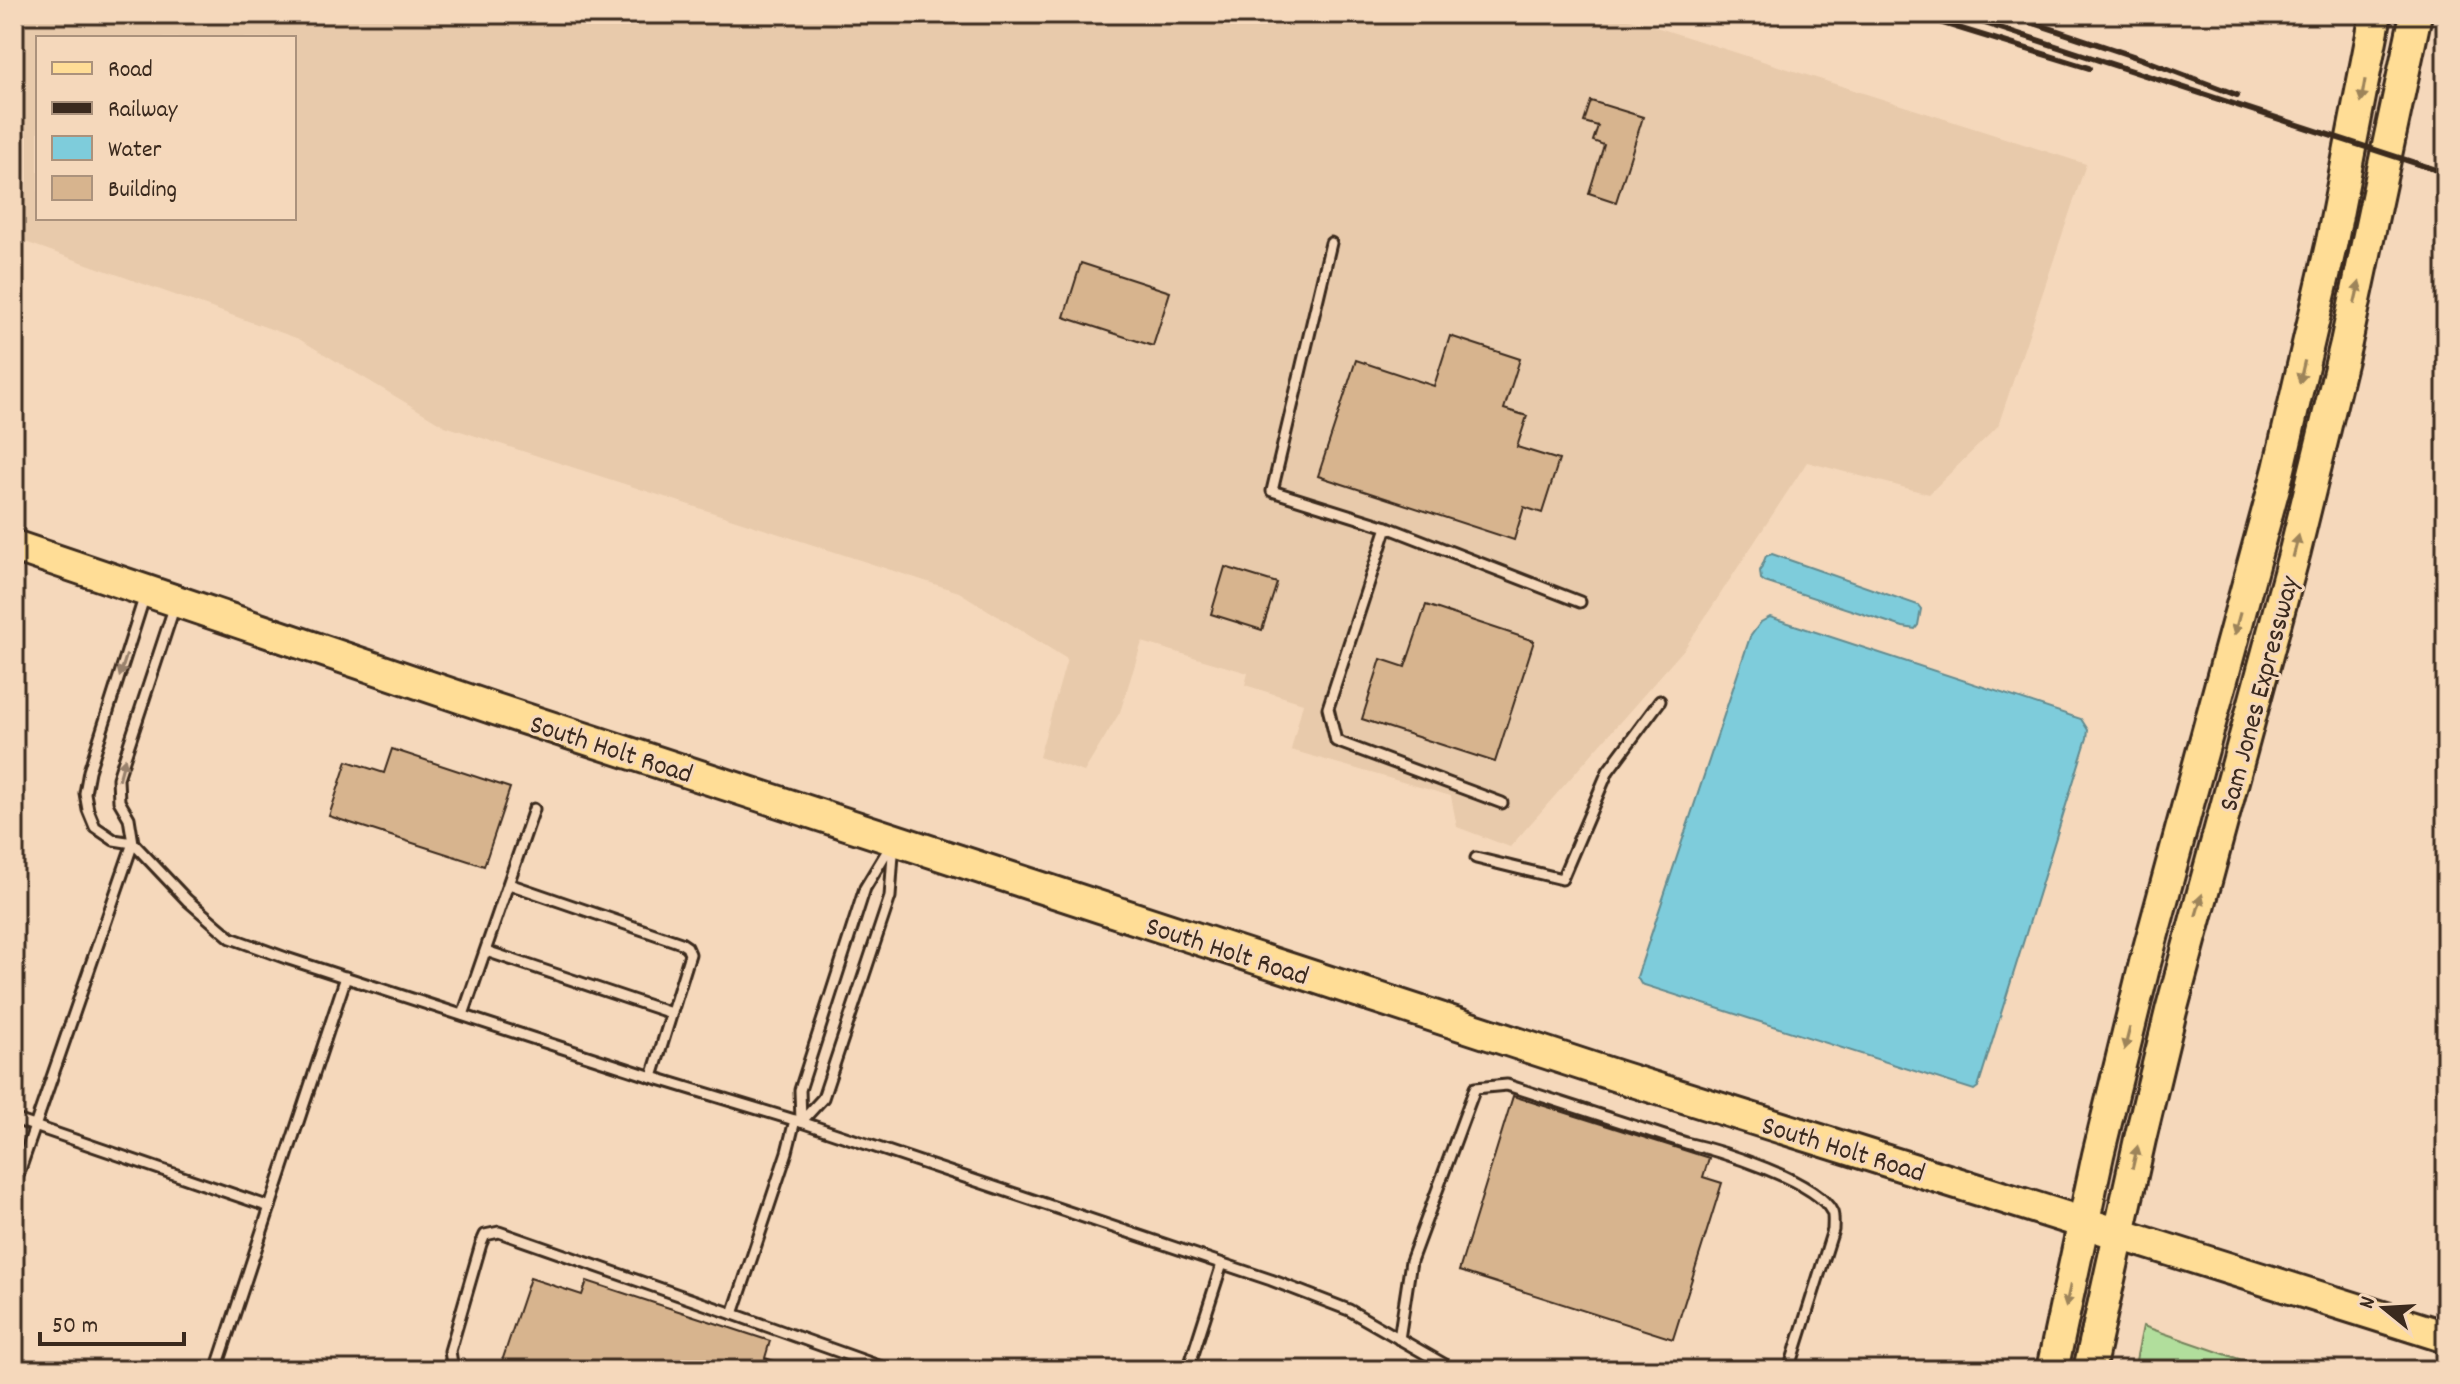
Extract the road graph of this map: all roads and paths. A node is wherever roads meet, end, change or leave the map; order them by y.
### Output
1 (2376, 14) edge
2 (2416, 14) edge
3 (1331, 243) dead end
4 (1387, 527) junction
5 (14, 546) edge
6 (147, 592) junction
7 (176, 602) junction
8 (1580, 602) dead end
9 (1660, 701) dead end
10 (1502, 803) dead end
11 (534, 809) dead end
12 (894, 840) junction
13 (133, 843) junction
14 (1476, 858) dead end
15 (509, 884) junction
16 (486, 951) junction
17 (346, 977) junction
18 (671, 1013) junction
19 (463, 1015) junction
20 (652, 1077) junction
21 (14, 1119) edge
22 (798, 1121) junction
23 (35, 1126) junction
24 (14, 1187) edge
25 (270, 1207) junction
26 (2083, 1222) junction
27 (2118, 1233) junction
28 (1222, 1264) junction
29 (733, 1314) junction
30 (2446, 1337) edge
31 (1399, 1339) junction
32 (1437, 1366) edge
33 (216, 1370) edge
34 (453, 1370) edge
35 (890, 1370) edge
36 (1188, 1370) edge
37 (1454, 1370) edge
38 (1789, 1370) edge
39 (2052, 1370) edge
40 (2089, 1370) edge

1 -> 26 main road, Sam Jones Expressway
27 -> 2 main road, Sam Jones Expressway
3 - 4 lane
4 - 8 lane
4 - 10 lane
5 - 6 main road, South Holt Road
6 - 7 main road, South Holt Road
6 -> 13 lane
7 - 12 main road, South Holt Road
13 -> 7 lane
9 - 14 lane
11 - 15 lane
12 - 22 lane
12 - 22 lane
12 - 26 main road, South Holt Road
13 - 17 lane
13 - 23 lane
15 - 16 lane
15 - 18 lane
16 - 18 lane
16 - 19 lane
17 - 19 lane
17 - 25 lane
18 - 20 lane
19 - 20 lane
20 - 22 lane
21 - 23 lane
22 - 28 lane
22 - 29 lane
23 - 24 lane
23 - 25 lane
25 - 33 lane
26 - 27 main road, South Holt Road
26 -> 39 main road, Sam Jones Expressway
27 - 30 main road, South Holt Road
27 - 40 main road, Sam Jones Expressway
28 - 31 lane
28 - 36 lane
29 - 34 lane
29 - 35 lane
31 - 32 lane
31 - 38 lane
32 - 37 lane

